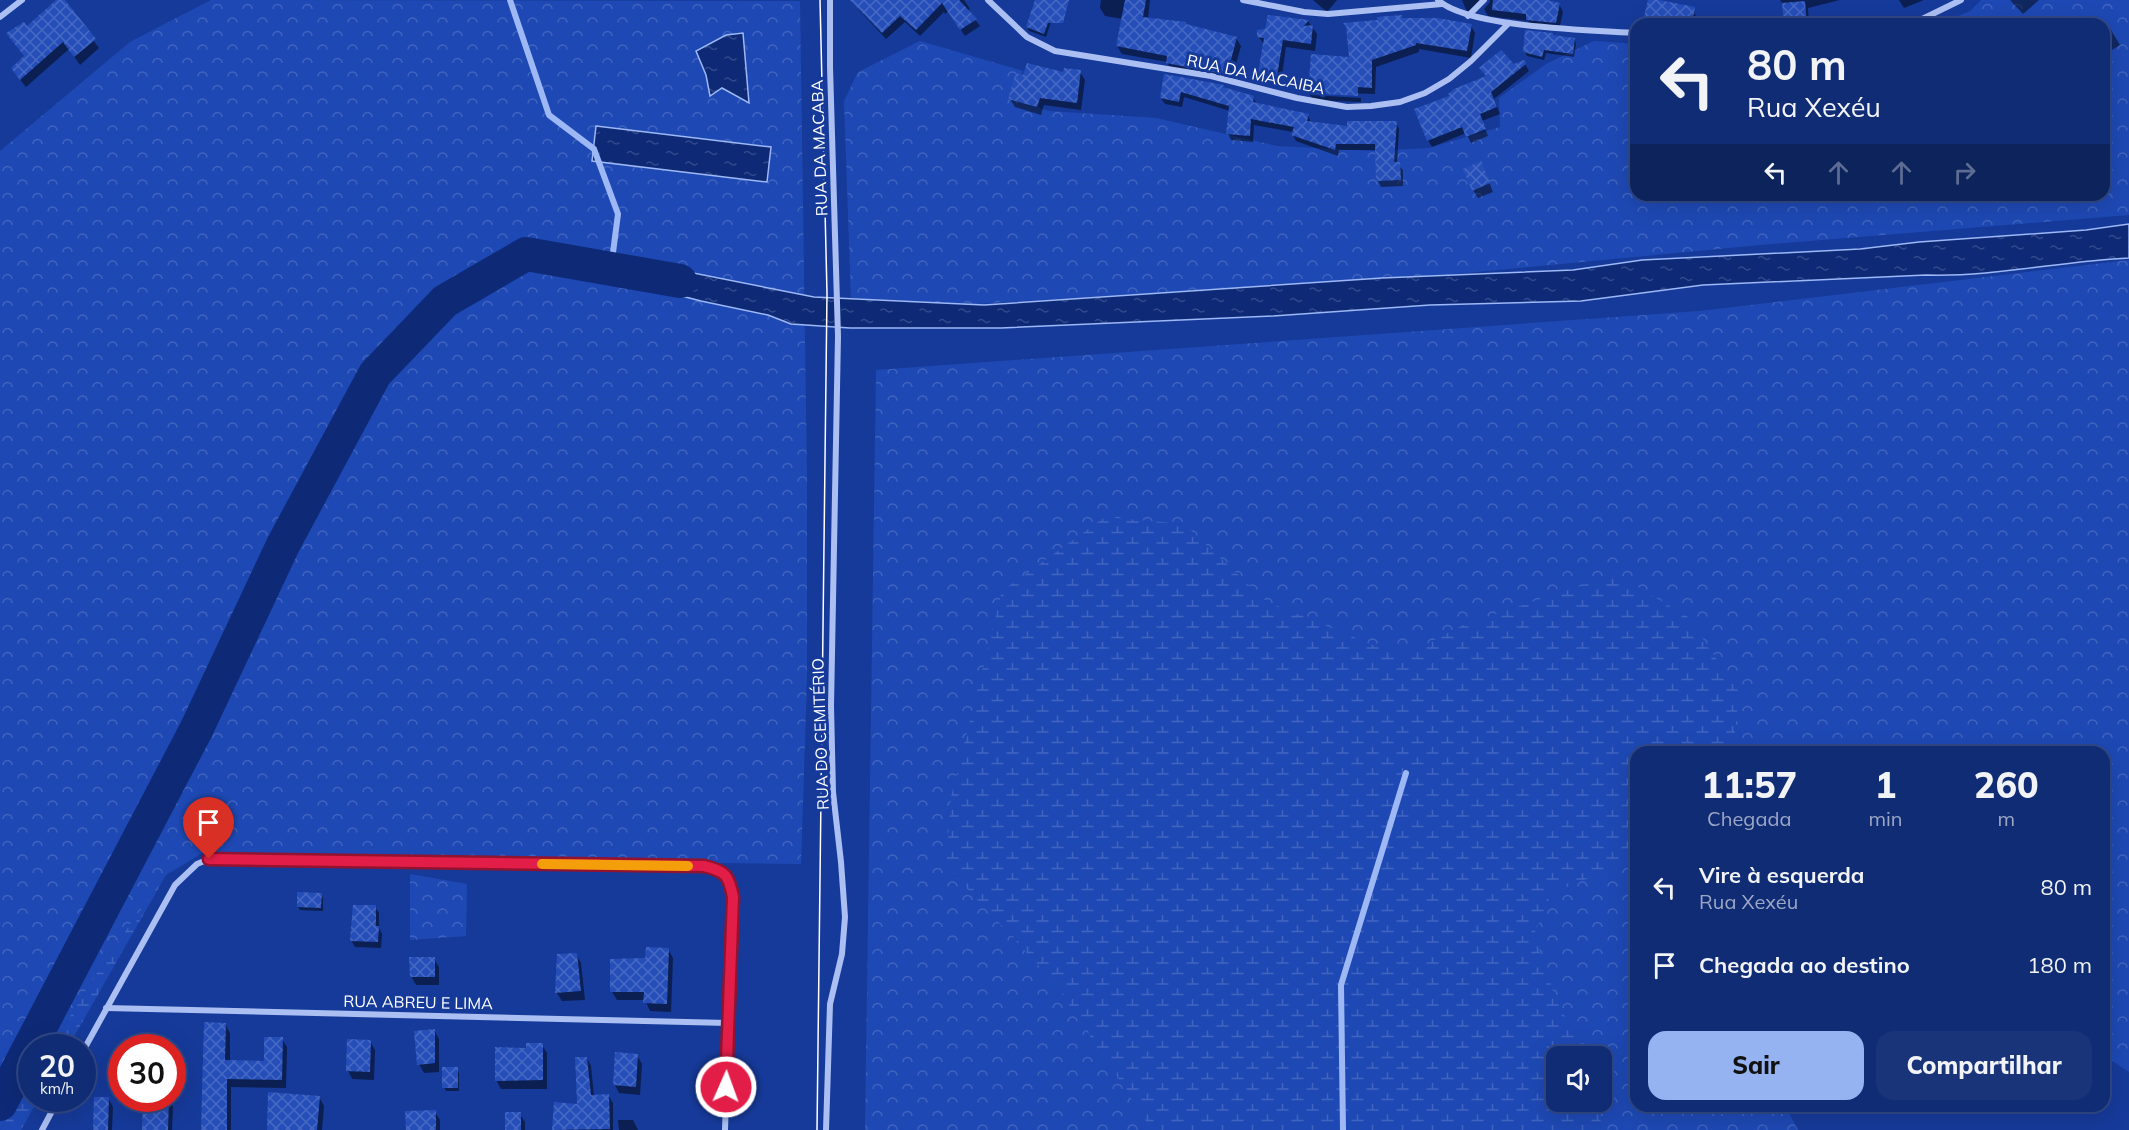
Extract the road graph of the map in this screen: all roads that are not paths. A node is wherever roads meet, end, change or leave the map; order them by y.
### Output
1 (22, 0) edge
2 (830, 0) edge
3 (988, 0) edge
4 (1243, 0) edge
5 (1484, 0) edge
6 (1961, 0) edge
7 (1440, 2) edge
8 (1468, 15) junction
9 (0, 17) edge
10 (1924, 18) edge
11 (1509, 23) junction
12 (1630, 33) edge
13 (838, 336) joint
14 (106, 1008) junction
15 (728, 1023) junction
16 (92, 1034) edge
17 (52, 1112) edge
18 (42, 1130) edge
19 (724, 1130) edge
20 (826, 1130) edge

1 - 9 street
2 - 13 street, RUA DA MACABA
3 - 11 street, RUA DA MACAIBA
4 - 7 street
5 - 8 street
6 - 10 street
7 - 8 street
8 - 11 street
11 - 12 street
13 - 20 street, RUA DO CEMITÉRIO
14 - 15 street, RUA ABREU E LIMA
14 - 15 street
14 - 16 street
15 - 19 street
17 - 18 street

